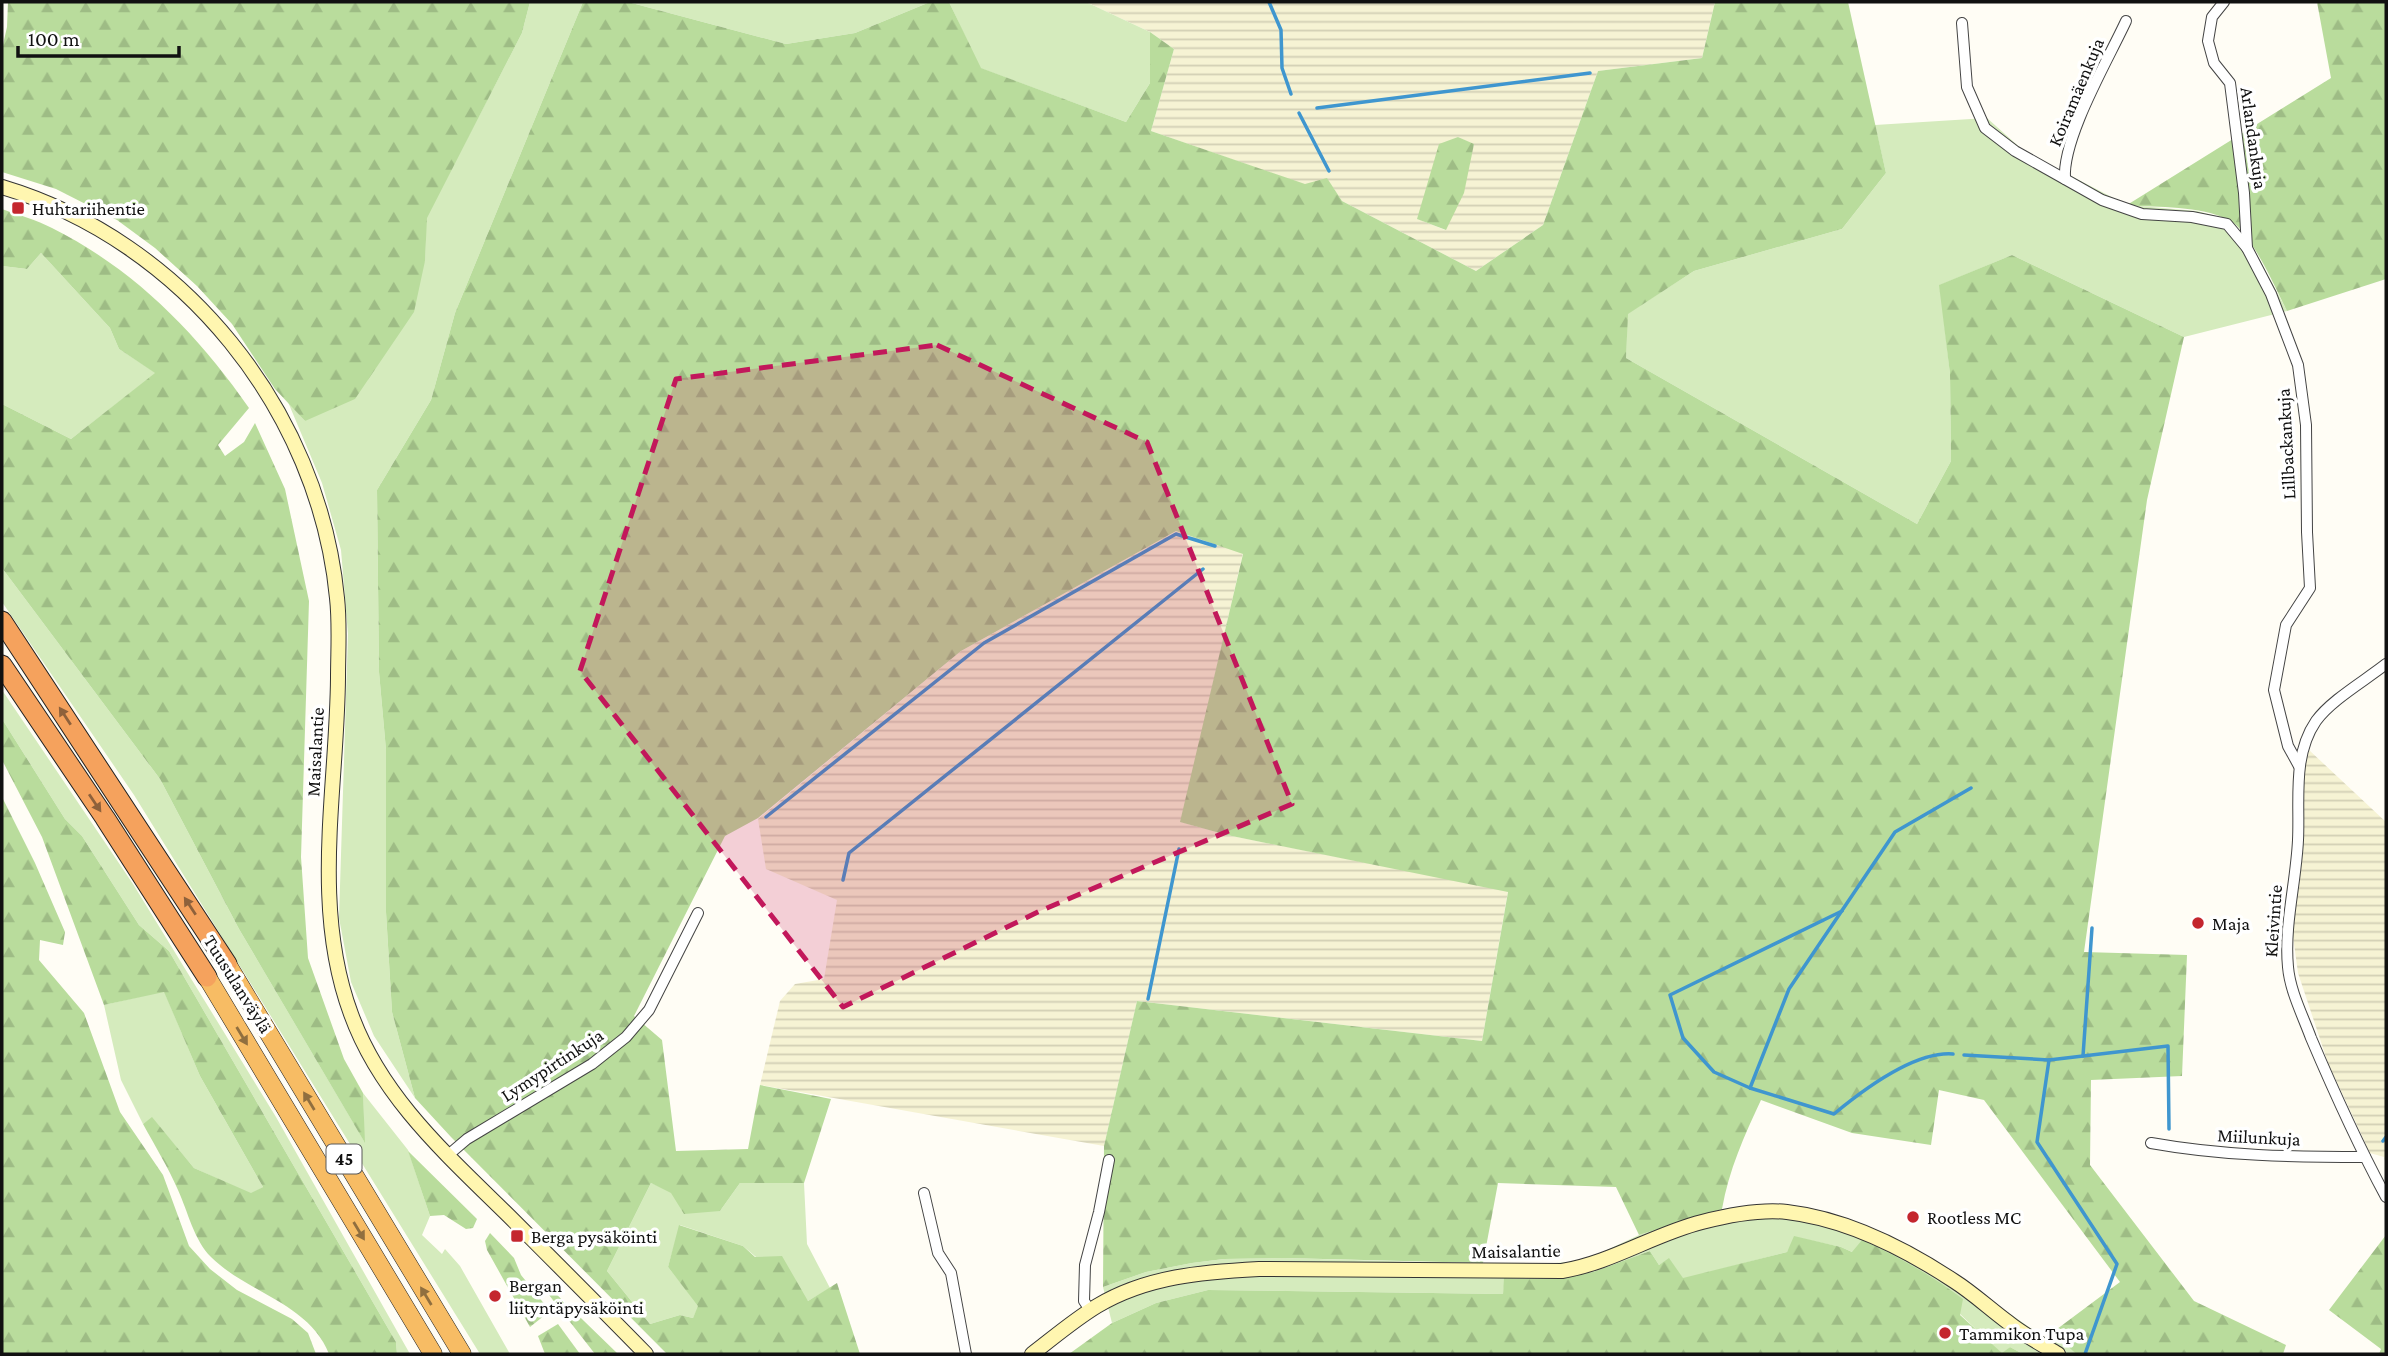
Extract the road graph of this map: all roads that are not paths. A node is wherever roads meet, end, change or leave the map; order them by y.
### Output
1 (2224, 2) edge
2 (2126, 21) dead end
3 (1962, 23) dead end
4 (2065, 179) junction
5 (2, 187) edge
6 (2247, 248) junction
7 (2, 621) edge
8 (2386, 664) edge
9 (2, 665) edge
10 (2299, 766) junction
11 (698, 913) dead end
12 (227, 964) joint
13 (207, 978) joint
14 (2151, 1143) dead end
15 (447, 1156) junction
16 (2365, 1157) junction
17 (1109, 1160) dead end
18 (923, 1193) dead end
19 (2386, 1196) edge
20 (1090, 1310) junction
21 (433, 1354) edge
22 (462, 1354) edge
23 (646, 1354) edge
24 (965, 1354) edge
25 (1032, 1354) edge
26 (2058, 1354) edge

1 - 6 street, Arlandankuja
2 - 4 street, Koiramäenkuja
3 - 4 street, Lillbackankuja
4 - 6 street, Lillbackankuja
5 - 15 main road, Maisalantie
6 - 10 street, Lillbackankuja
12 -> 7 highway, Tuusulanväylä / 45
8 - 10 street, Kleivintie
9 -> 13 highway, Tuusulanväylä / 45
10 - 16 street, Kleivintie
11 - 15 street, Lymypirtinkuja
22 -> 12 highway, Tuusulanväylä / 45
13 -> 21 highway, Tuusulanväylä / 45
14 - 16 street, Miilunkuja
15 - 23 main road, Maisalantie
16 - 19 street, Kleivintie
17 - 20 street
18 - 24 street
20 - 25 main road, Maisalantie
20 - 26 main road, Maisalantie

